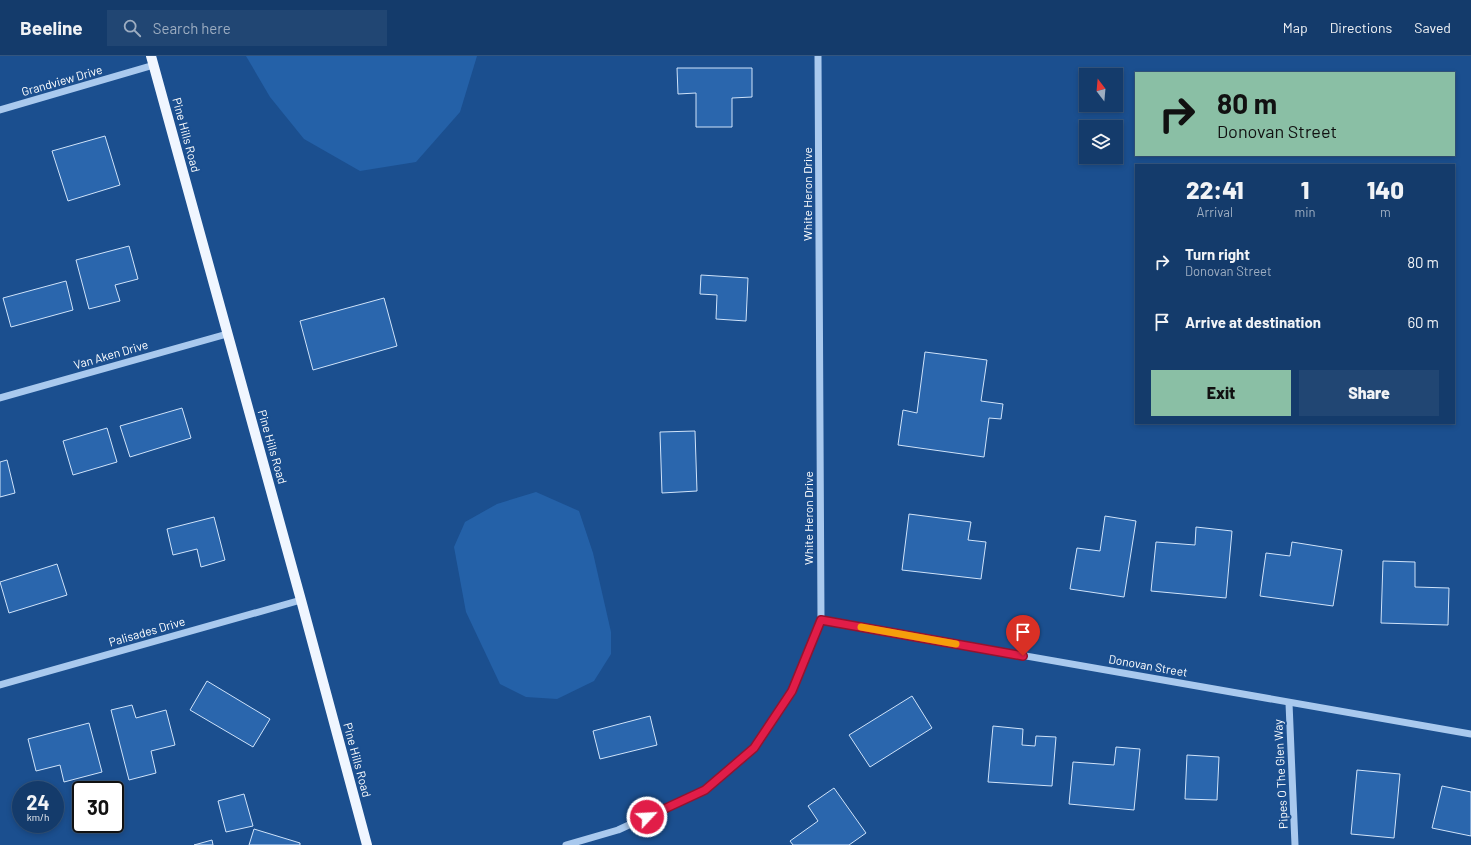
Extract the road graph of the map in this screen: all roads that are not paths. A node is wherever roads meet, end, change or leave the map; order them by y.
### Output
1 (818, 56) edge
2 (152, 61) edge
3 (0, 110) edge
4 (227, 334) junction
5 (0, 398) edge
6 (301, 600) junction
7 (821, 620) junction
8 (0, 686) edge
9 (1288, 702) junction
10 (1471, 734) edge
11 (367, 845) edge
12 (566, 845) edge
13 (1295, 845) edge

1 - 7 street, White Heron Drive
2 - 3 street, Grandview Drive
2 - 4 main road, Pine Hills Road
4 - 5 street, Van Aken Drive
4 - 6 main road, Pine Hills Road
6 - 8 street, Palisades Drive
6 - 11 main road, Pine Hills Road
7 - 9 street, Donovan Street
7 - 12 street, White Heron Drive
9 - 10 street, Donovan Street
9 - 13 street, Pipes O The Glen Way

